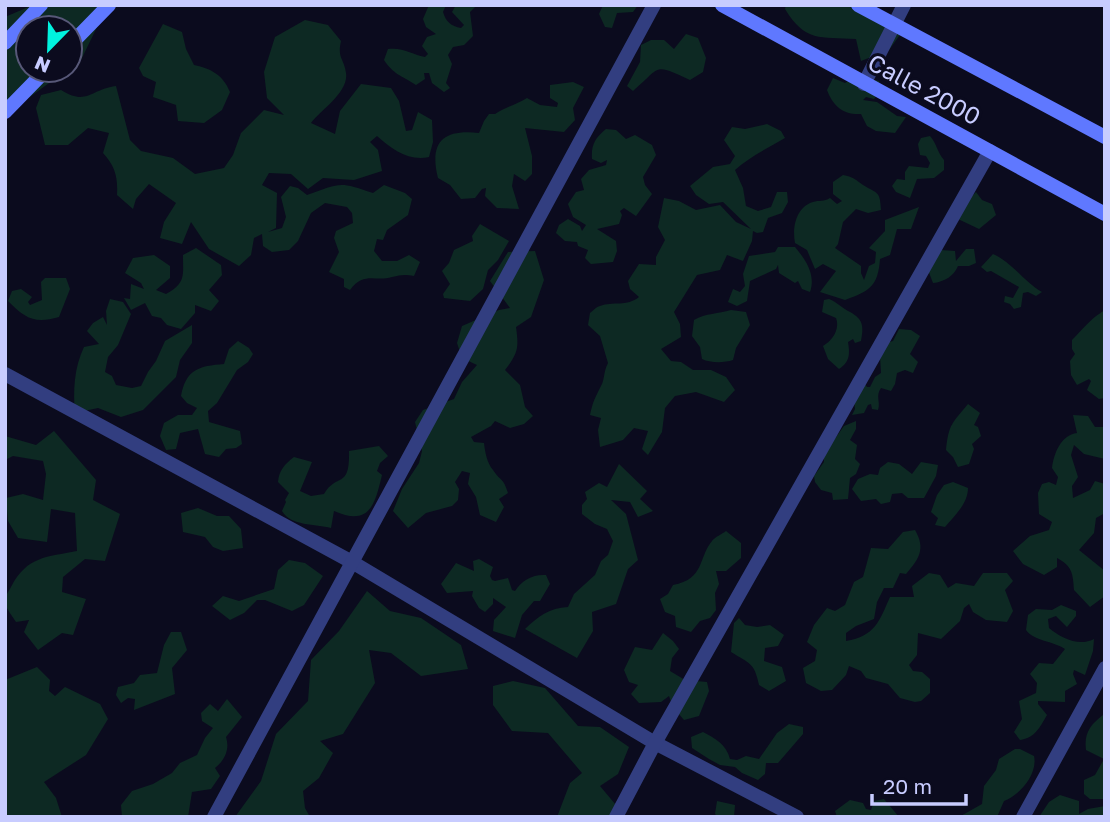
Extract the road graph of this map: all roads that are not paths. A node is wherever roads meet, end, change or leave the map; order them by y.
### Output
1 (41, 5) edge
2 (109, 5) edge
3 (654, 5) edge
4 (722, 5) edge
5 (858, 5) edge
6 (904, 5) edge
7 (894, 24) junction
8 (84, 31) edge
9 (5, 43) edge
10 (32, 84) edge
11 (864, 84) junction
12 (5, 112) edge
13 (1105, 137) edge
14 (990, 151) junction
15 (1105, 214) edge
16 (5, 374) edge
17 (352, 562) junction
18 (1105, 668) edge
19 (655, 743) junction
20 (214, 817) edge
21 (616, 817) edge
22 (797, 817) edge
23 (1023, 817) edge

1 - 9 street
2 - 8 street
3 - 17 street
4 - 11 street, Calle 2000
5 - 7 street, Calle 2000
6 - 7 street
7 - 11 street
7 - 13 street, Calle 2000
10 - 12 street
11 - 14 street, Calle 2000
14 - 15 street, Calle 2000
14 - 19 street
16 - 17 street
17 - 19 street
17 - 20 street
18 - 23 street
19 - 21 street
19 - 22 street

